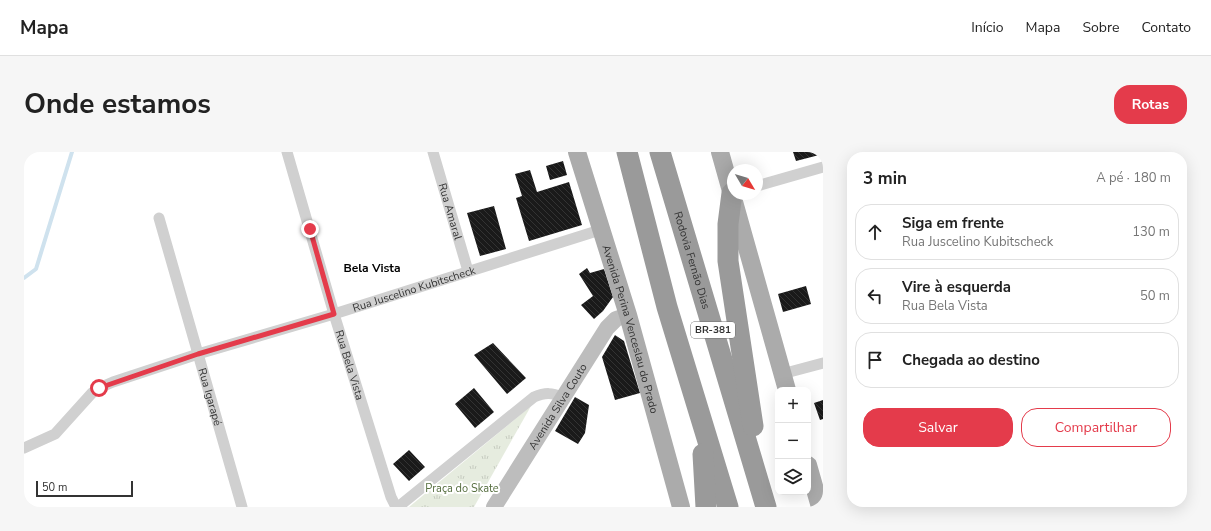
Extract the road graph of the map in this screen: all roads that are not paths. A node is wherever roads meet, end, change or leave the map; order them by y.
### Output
1 (286, 152) edge
2 (433, 152) edge
3 (577, 152) edge
4 (627, 152) edge
5 (660, 152) edge
6 (720, 152) edge
7 (823, 167) edge
8 (727, 174) edge
9 (763, 184) edge
10 (732, 200) edge
11 (735, 200) edge
12 (160, 218) dead end
13 (600, 230) junction
14 (468, 272) junction
15 (667, 308) junction
16 (334, 314) junction
17 (628, 315) junction
18 (198, 354) junction
19 (823, 363) edge
20 (785, 382) edge
21 (563, 397) junction
22 (24, 448) edge
23 (811, 476) edge
24 (242, 507) edge
25 (397, 507) edge
26 (494, 507) edge
27 (681, 507) edge
28 (706, 507) edge
29 (728, 507) edge
30 (768, 507) edge
31 (820, 507) edge

1 - 16 street, Rua Bela Vista
2 - 14 street, Rua Amaral
3 - 13 main road, Avenida Perina Venceslau do Prado
4 - 15 highway, BR-381
5 - 30 highway, Rodovia Fernão Dias / BR-381
6 - 8 main road
7 - 9 street
10 - 30 highway
11 - 20 main road
12 - 18 street, Rua Igarapé
13 - 14 street, Rua Juscelino Kubitscheck
13 - 17 main road, Avenida Perina Venceslau do Prado
14 - 16 street, Rua Juscelino Kubitscheck
15 - 28 highway
15 - 29 highway, BR-381
16 - 18 street, Rua Juscelino Kubitscheck
16 - 25 street, Rua Bela Vista
17 - 21 main road, Avenida Silva Couto
17 - 27 main road, Avenida Perina Venceslau do Prado
18 - 22 street, Rua Juscelino Kubitscheck
18 - 24 street, Rua Igarapé
19 - 20 street
21 - 25 street
21 - 26 main road, Avenida Silva Couto
23 - 31 main road

